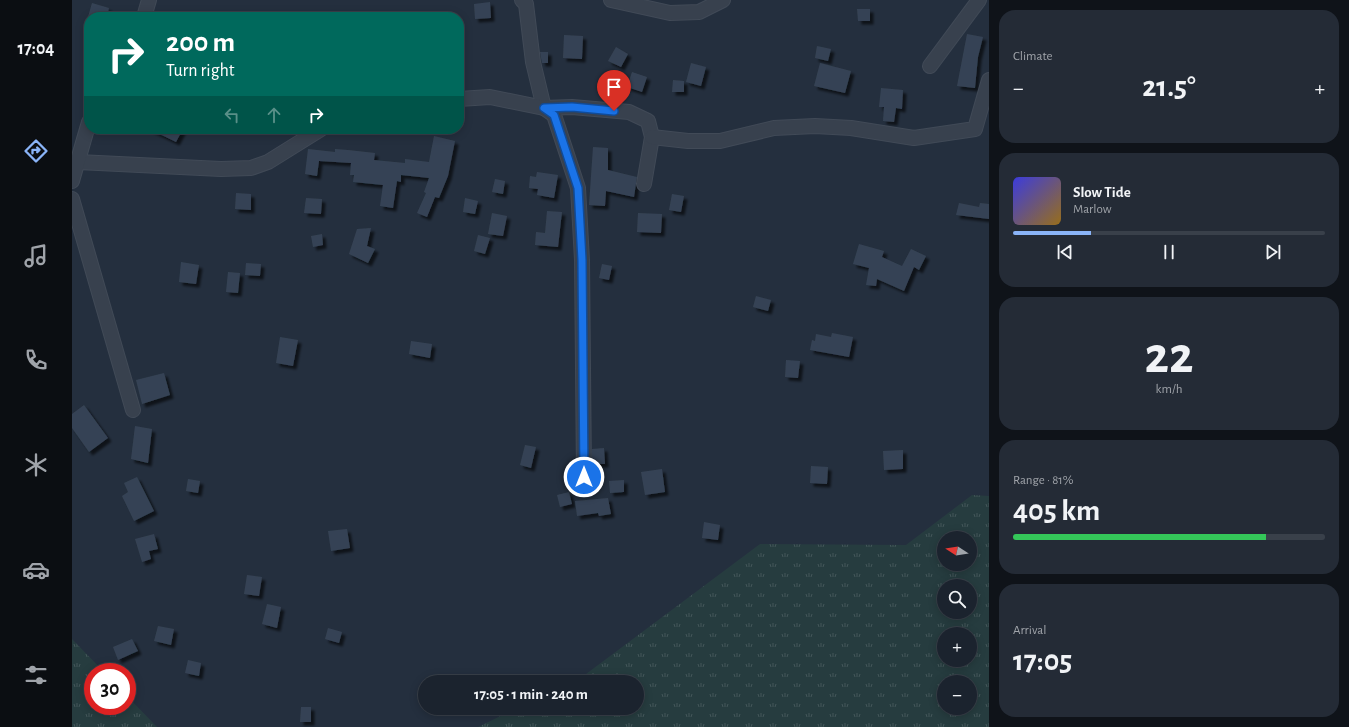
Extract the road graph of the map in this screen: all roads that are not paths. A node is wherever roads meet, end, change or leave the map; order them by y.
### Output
1 (150, 0) edge
2 (611, 0) edge
3 (723, 0) edge
4 (979, 0) edge
5 (529, 1) edge
6 (146, 12) edge
7 (930, 66) dead end
8 (989, 80) edge
9 (464, 99) edge
10 (544, 108) junction
11 (86, 134) edge
12 (313, 134) edge
13 (652, 137) junction
14 (78, 162) junction
15 (72, 181) edge
16 (644, 184) dead end
17 (72, 199) edge
18 (133, 410) dead end
19 (584, 477) dead end

1 - 6 street
2 - 3 street
4 - 7 street
5 - 10 street
8 - 13 street
9 - 10 street
10 - 13 street
10 - 19 street
11 - 14 street
12 - 14 street
13 - 16 street
14 - 15 street
17 - 18 street

